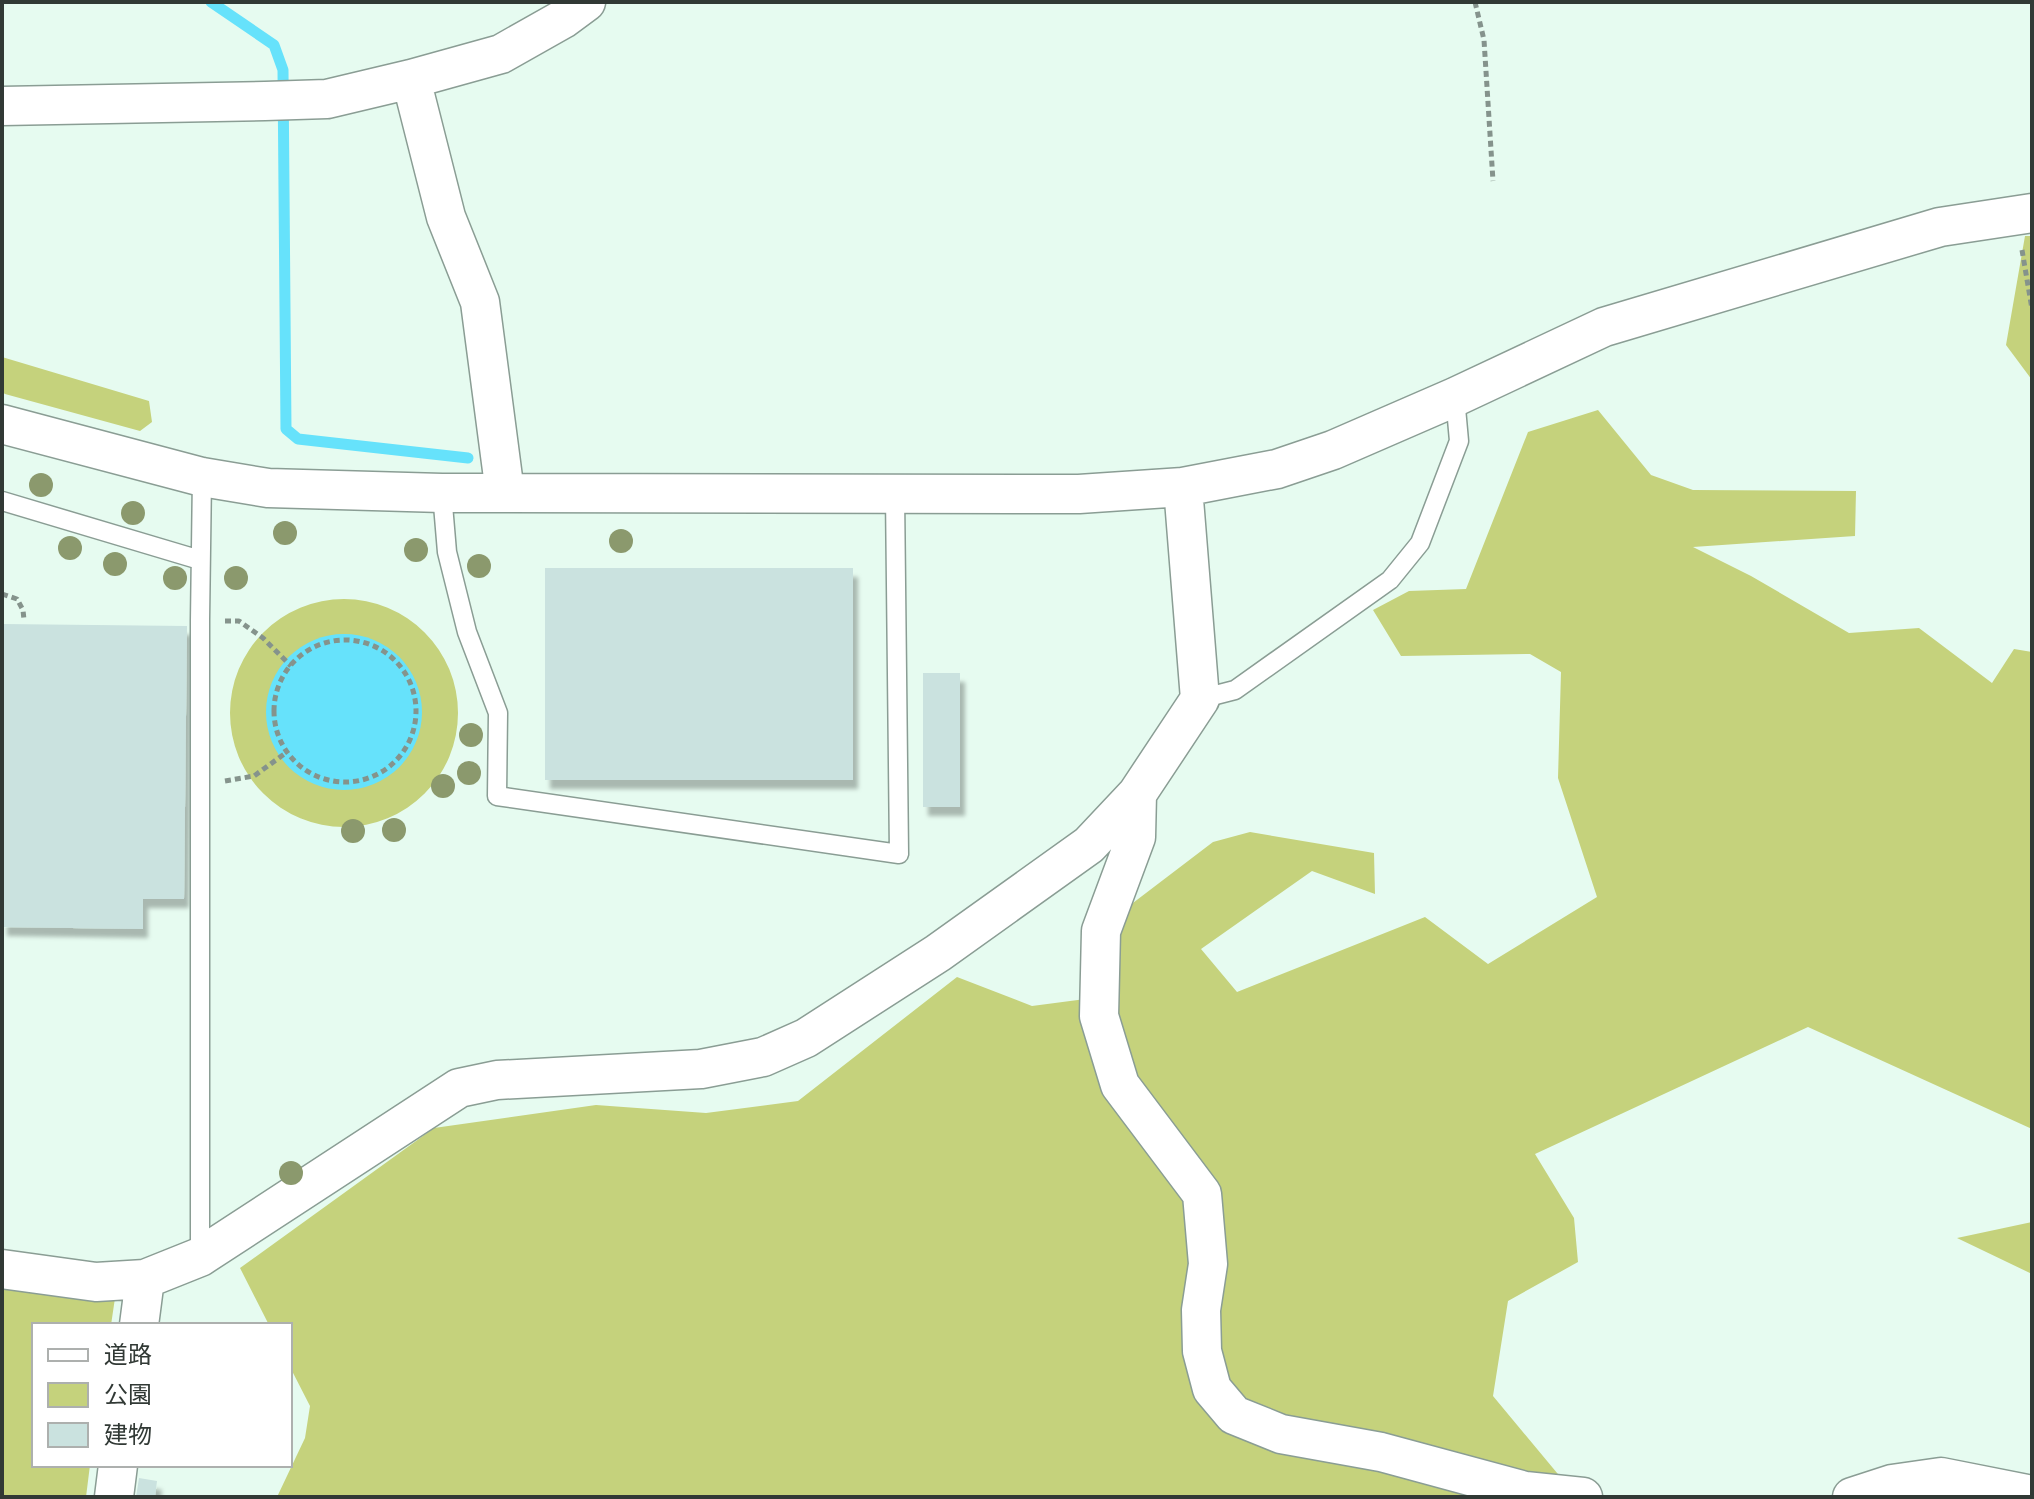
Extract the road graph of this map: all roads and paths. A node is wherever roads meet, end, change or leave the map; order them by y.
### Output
1 (586, 2) edge
2 (1475, 2) edge
3 (411, 79) junction
4 (2, 106) edge
5 (1493, 181) dead end
6 (2024, 214) edge
7 (2032, 309) edge
8 (1455, 397) junction
9 (2, 424) edge
10 (202, 477) junction
11 (1183, 487) junction
12 (442, 493) junction
13 (505, 493) junction
14 (895, 494) junction
15 (2, 501) edge
16 (200, 560) junction
17 (2, 594) edge
18 (24, 620) dead end
19 (200, 620) junction
20 (291, 666) junction
21 (1200, 699) junction
22 (287, 752) junction
23 (254, 776) dead end
24 (1137, 794) junction
25 (200, 1257) junction
26 (2, 1269) edge
27 (145, 1279) junction
28 (139, 1323) edge
29 (118, 1467) edge
30 (2032, 1495) edge
31 (114, 1497) edge
32 (1583, 1497) edge
33 (1852, 1497) edge

1 - 3 street
2 - 5 path
3 - 4 street
3 - 13 street
6 - 7 path
6 - 8 street
8 - 11 street
8 - 21 lane
9 - 10 street
10 - 12 street
10 - 16 lane
11 - 14 street
11 - 21 street
12 - 13 street
12 - 14 lane
13 - 14 street
15 - 16 lane
16 - 19 lane
17 - 18 path
19 - 20 path
19 - 25 lane
20 - 22 path
20 - 22 path
21 - 24 street
22 - 23 path
24 - 25 street
24 - 32 street
25 - 27 street
26 - 27 street
27 - 28 street
29 - 31 street
30 - 33 street

